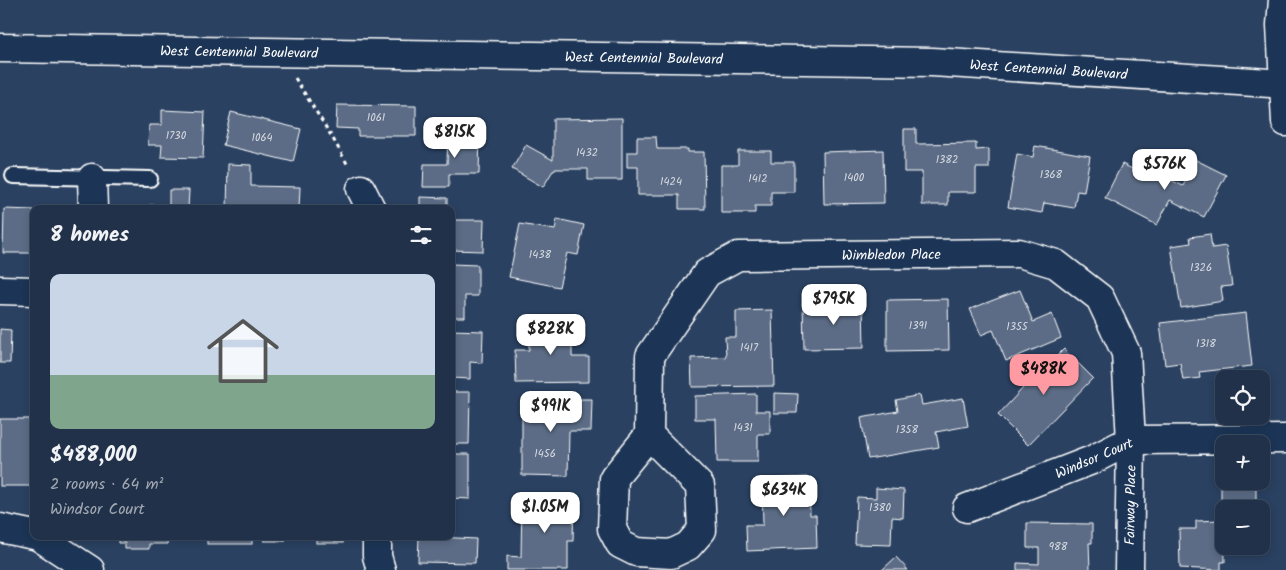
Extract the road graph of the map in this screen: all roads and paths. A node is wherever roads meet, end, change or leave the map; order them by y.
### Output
1 (1283, 0) edge
2 (0, 48) edge
3 (279, 52) junction
4 (1285, 84) edge
5 (1286, 122) edge
6 (13, 176) dead end
7 (92, 178) junction
8 (150, 179) dead end
9 (366, 199) edge
10 (93, 205) edge
11 (0, 290) edge
12 (30, 291) edge
13 (649, 435) dead end
14 (1286, 439) edge
15 (1131, 440) junction
16 (967, 508) dead end
17 (0, 528) edge
18 (30, 534) edge
19 (44, 540) edge
20 (377, 540) edge
21 (90, 570) edge
22 (381, 570) edge
23 (1129, 570) edge

1 - 4 street
2 - 3 street, West Centennial Boulevard
3 - 4 street, West Centennial Boulevard
3 - 9 path
4 - 5 street
6 - 7 lane
7 - 8 lane
7 - 10 street
11 - 12 street
13 - 15 street, Wimbledon Place
14 - 15 street, Windsor Court
15 - 16 street, Windsor Court
15 - 23 street, Fairway Place
17 - 18 street
19 - 21 street
20 - 22 street

